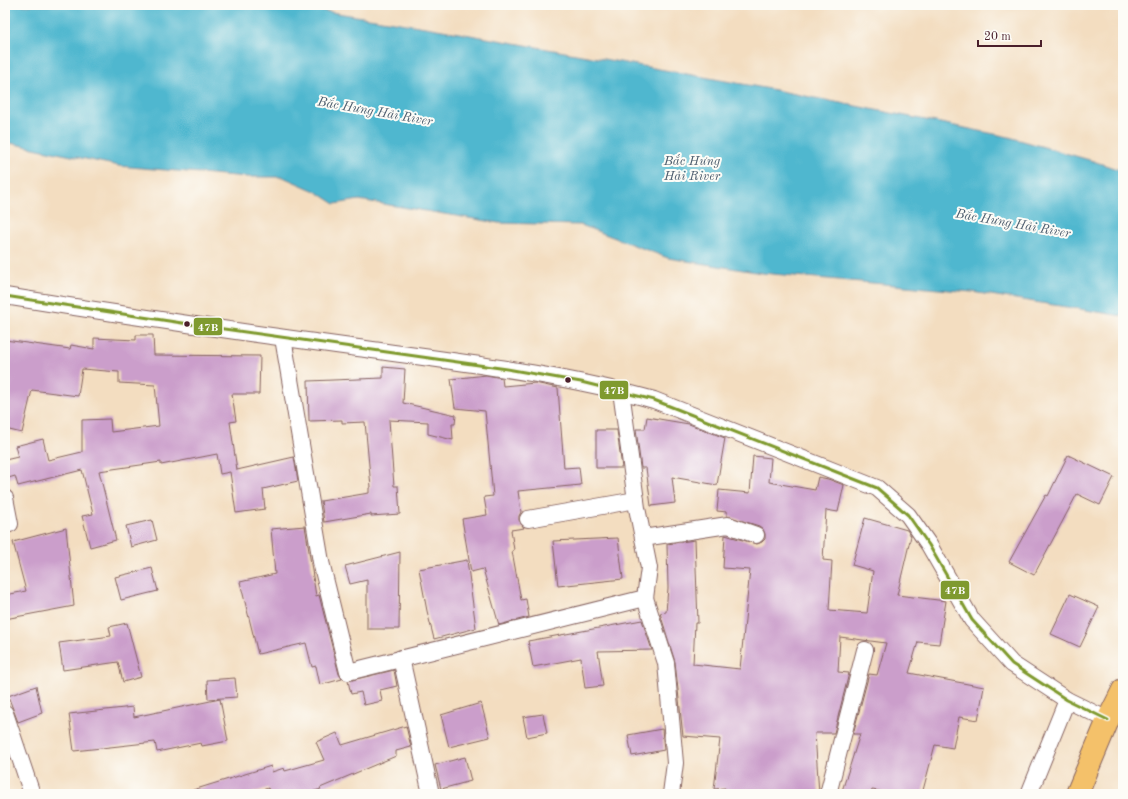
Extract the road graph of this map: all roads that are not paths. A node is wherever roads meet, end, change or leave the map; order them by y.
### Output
1 (5, 296) edge
2 (283, 338) junction
3 (621, 391) junction
4 (5, 498) edge
5 (636, 500) junction
6 (528, 519) dead end
7 (10, 524) dead end
8 (756, 535) dead end
9 (643, 538) junction
10 (645, 598) junction
11 (865, 650) dead end
12 (401, 658) junction
13 (1123, 690) edge
14 (1068, 700) junction
15 (5, 713) edge
16 (1108, 720) junction
17 (32, 794) edge
18 (431, 794) edge
19 (671, 794) edge
20 (828, 794) edge
21 (1029, 794) edge
22 (1077, 794) edge

1 - 2 street
2 - 3 street
2 - 12 street
3 - 5 street
3 - 14 street
4 - 7 street
5 - 6 street
5 - 9 street
8 - 9 street
9 - 10 street
10 - 12 street
10 - 19 street
11 - 20 street
12 - 18 street
13 - 16 main road
14 - 16 street
14 - 21 street
15 - 17 street
16 - 22 main road

